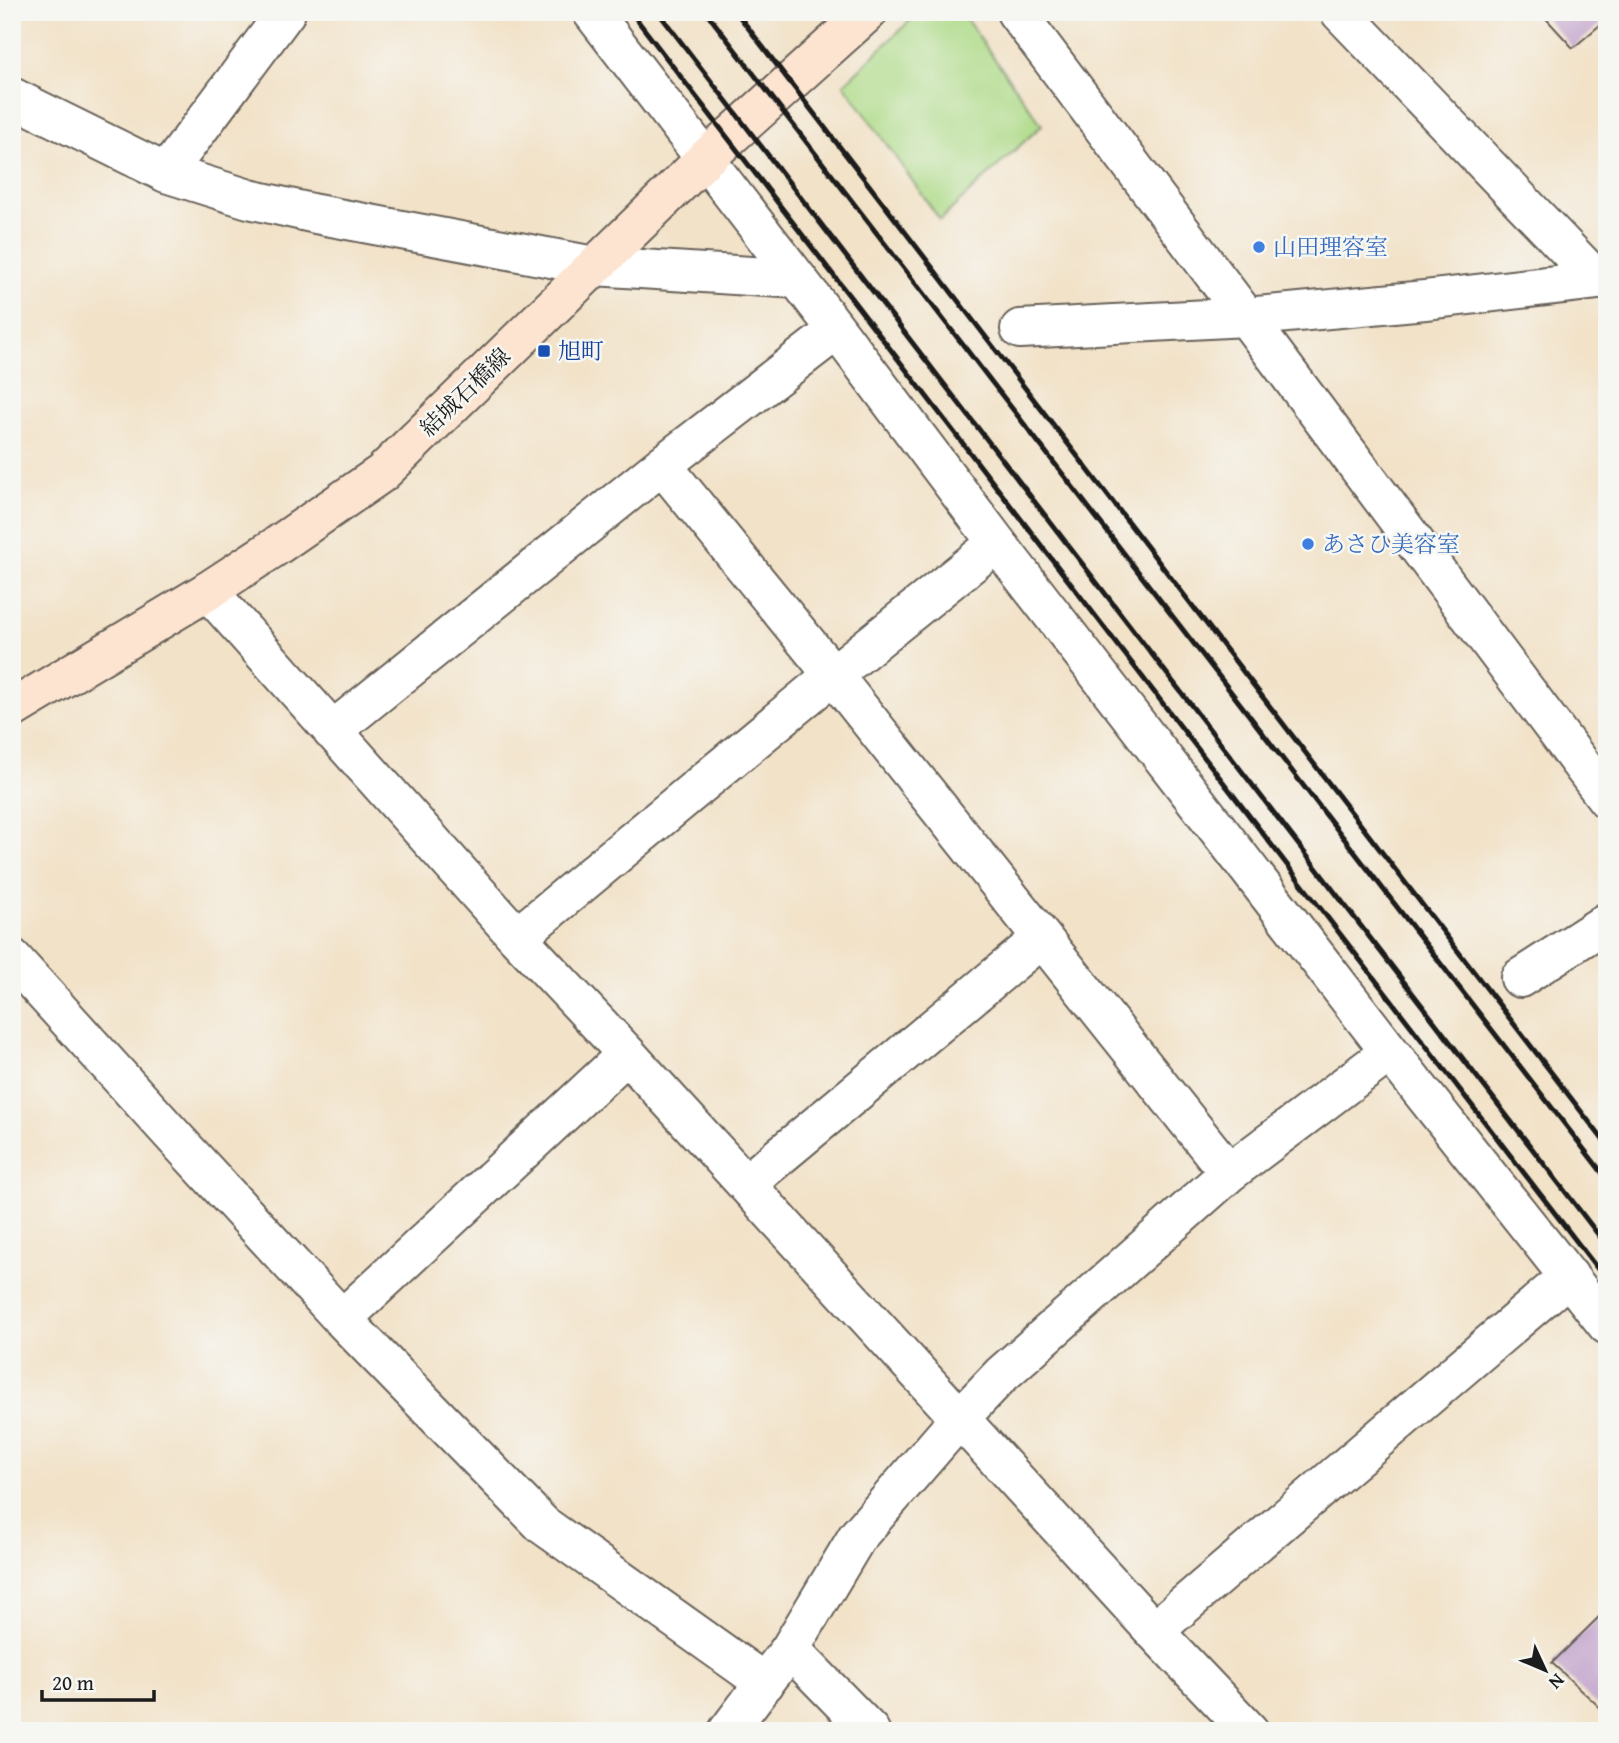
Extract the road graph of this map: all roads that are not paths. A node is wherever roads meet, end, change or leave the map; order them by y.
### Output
1 (286, 12) edge
2 (592, 12) edge
3 (868, 12) edge
4 (1016, 12) edge
5 (1340, 12) edge
6 (12, 97) edge
7 (705, 159) junction
8 (166, 173) junction
9 (594, 266) junction
10 (797, 279) junction
11 (1602, 280) edge
12 (1246, 317) junction
13 (1020, 329) dead end
14 (837, 330) junction
15 (662, 465) junction
16 (997, 543) junction
17 (208, 591) junction
18 (833, 675) junction
19 (12, 709) edge
20 (332, 731) junction
21 (1607, 799) edge
22 (1607, 922) edge
23 (517, 937) junction
24 (1042, 938) junction
25 (12, 958) edge
26 (1520, 978) dead end
27 (1390, 1052) junction
28 (627, 1054) junction
29 (1229, 1173) junction
30 (746, 1184) junction
31 (1569, 1276) junction
32 (342, 1318) junction
33 (1607, 1325) edge
34 (959, 1419) junction
35 (1154, 1631) junction
36 (790, 1649) junction
37 (765, 1683) junction
38 (729, 1731) edge
39 (870, 1731) edge
40 (1249, 1731) edge

1 - 8 street
2 - 7 street
3 - 7 main road, 結城石橋線
4 - 12 street
5 - 11 street
6 - 8 street
7 - 9 main road, 結城石橋線
7 - 10 street
8 - 9 street
9 - 10 street
9 - 17 main road, 結城石橋線
10 - 14 street
11 - 12 street
12 - 13 street
12 - 21 street
14 - 15 street
14 - 16 street
15 - 18 street
15 - 20 street
16 - 18 street
16 - 27 street
17 - 19 main road, 結城石橋線
17 - 20 street
18 - 23 street
18 - 24 street
20 - 23 street
22 - 26 street
23 - 28 street
24 - 29 street
24 - 30 street
25 - 32 street
27 - 29 street
27 - 31 street
28 - 30 street
28 - 32 street
29 - 34 street
30 - 34 street
31 - 33 street
31 - 35 street
32 - 37 street
34 - 35 street
34 - 36 street
35 - 40 street
36 - 37 street
36 - 39 street
37 - 38 street

